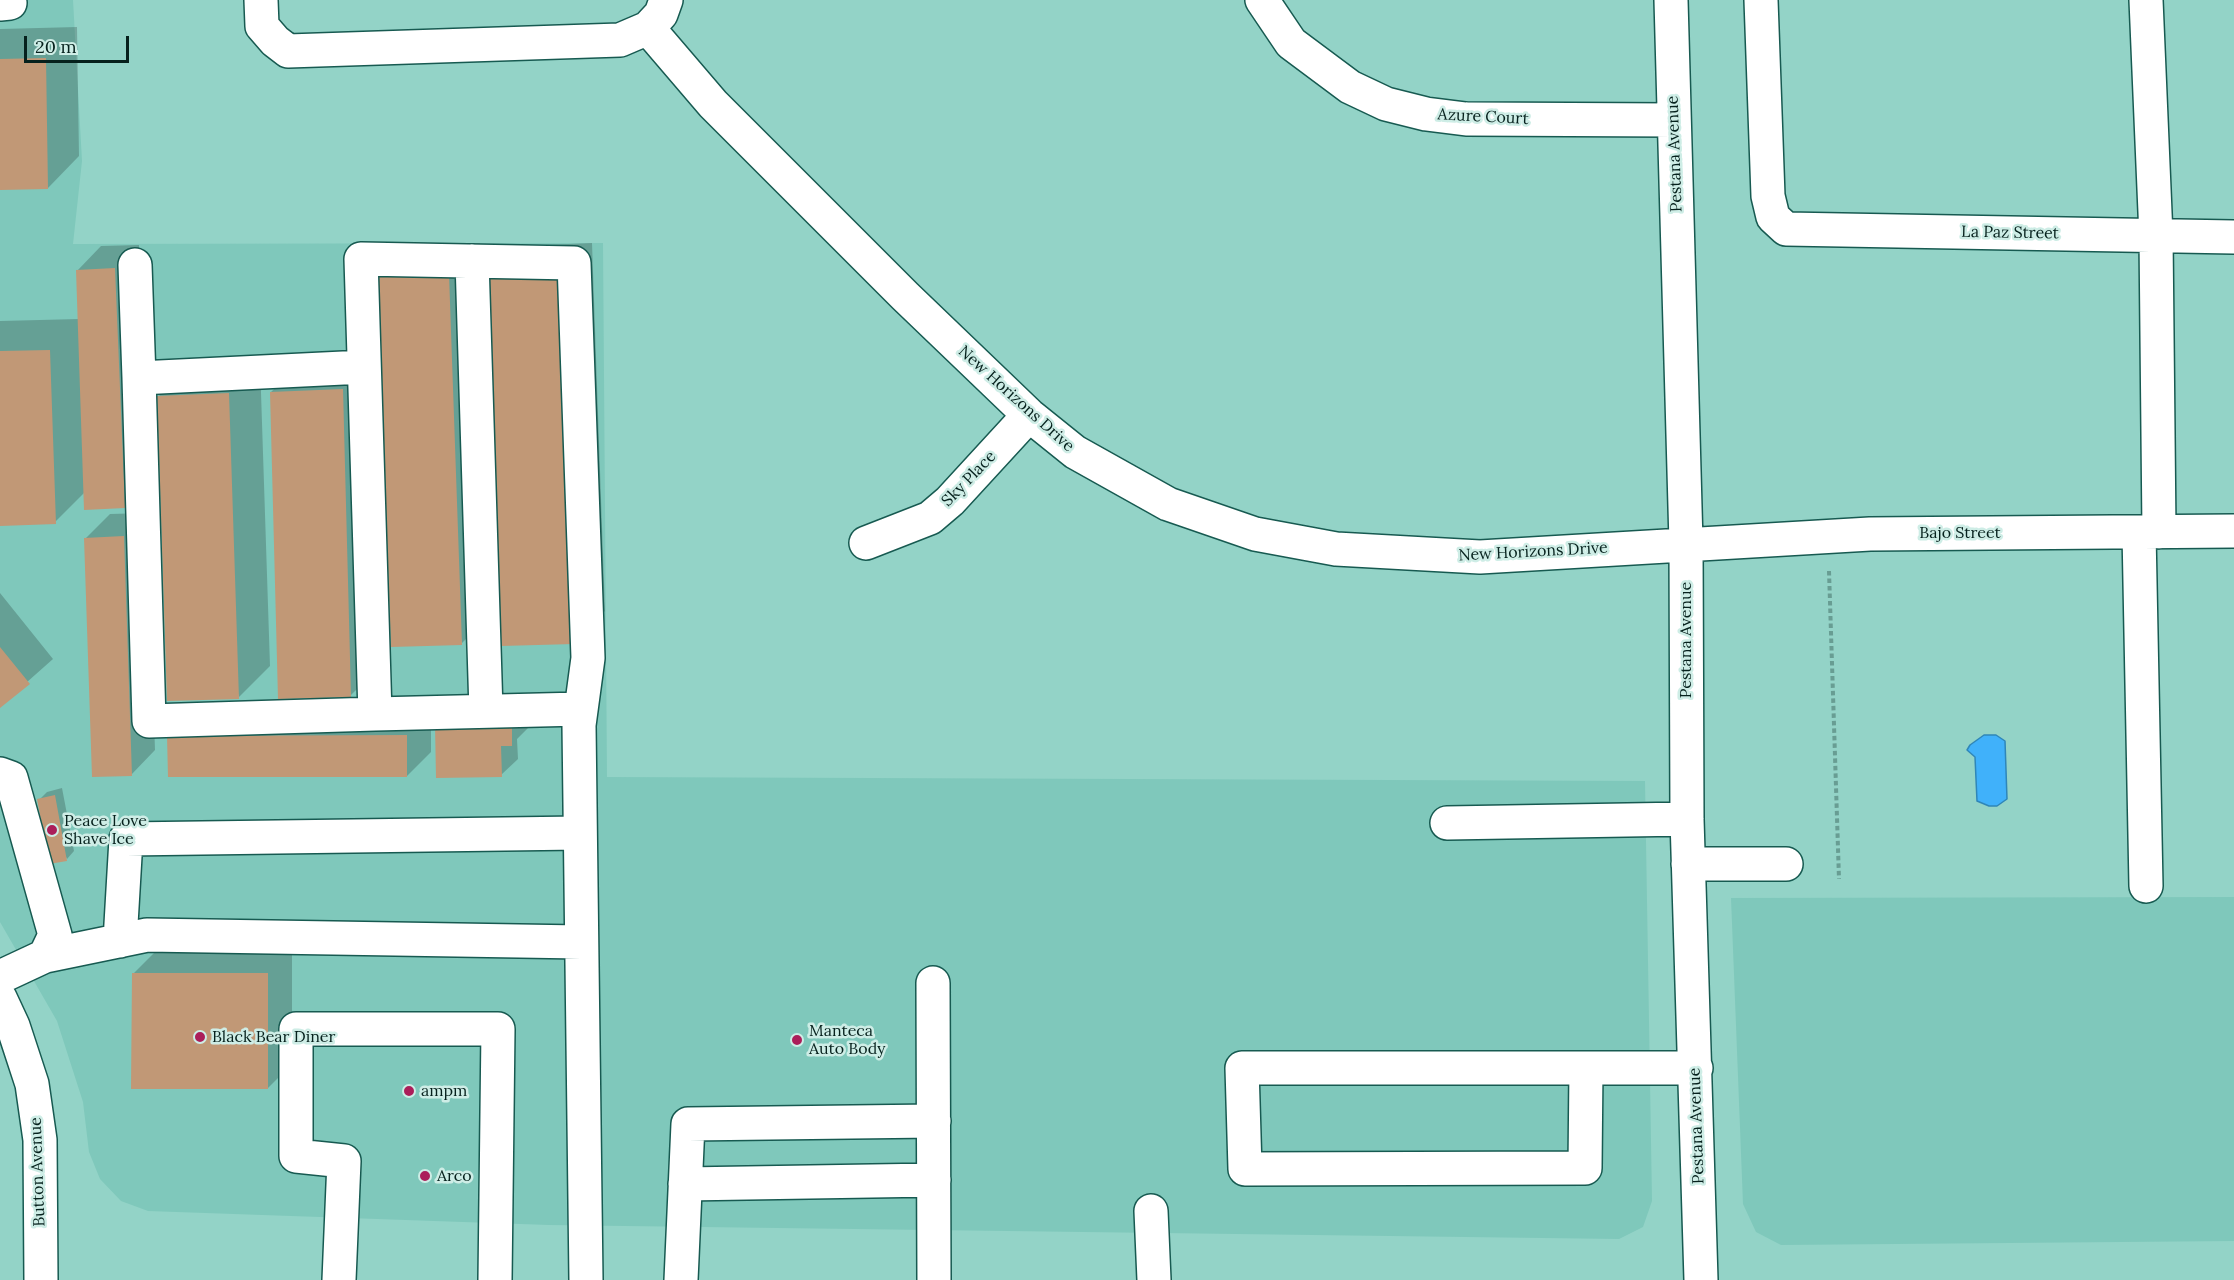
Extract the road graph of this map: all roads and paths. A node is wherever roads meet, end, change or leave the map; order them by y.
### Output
1 (261, 0) edge
2 (666, 0) edge
3 (1262, 0) edge
4 (1671, 0) edge
5 (1761, 0) edge
6 (2146, 0) edge
7 (648, 28) junction
8 (1674, 120) junction
9 (2156, 236) junction
10 (2234, 237) edge
11 (472, 261) junction
12 (135, 265) dead end
13 (364, 367) junction
14 (139, 378) junction
15 (1029, 415) junction
16 (2234, 531) edge
17 (2149, 532) junction
18 (866, 543) dead end
19 (1686, 543) junction
20 (1829, 565) dead end
21 (581, 708) junction
22 (486, 711) junction
23 (375, 714) junction
24 (0, 774) edge
25 (1687, 819) junction
26 (1447, 823) dead end
27 (580, 833) junction
28 (1688, 864) junction
29 (1786, 864) dead end
30 (1839, 879) dead end
31 (2146, 886) dead end
32 (120, 941) junction
33 (581, 942) junction
34 (45, 956) junction
35 (0, 977) edge
36 (933, 983) dead end
37 (0, 998) edge
38 (1586, 1068) junction
39 (1696, 1068) junction
40 (934, 1121) junction
41 (934, 1180) junction
42 (685, 1184) junction
43 (1151, 1211) dead end
44 (41, 1280) edge
45 (339, 1280) edge
46 (495, 1280) edge
47 (586, 1280) edge
48 (681, 1280) edge
49 (934, 1280) edge
50 (1154, 1280) edge
51 (1701, 1280) edge

1 - 7 street
2 - 7 street
3 - 8 street, Azure Court
4 - 8 street, Pestana Avenue
5 - 9 street, La Paz Street
6 - 9 street
7 - 15 street, New Horizons Drive
8 - 19 street, Pestana Avenue
9 - 10 street, La Paz Street
9 - 17 street
11 - 13 street
11 - 21 street
11 - 22 street
12 - 14 street
13 - 14 street
13 - 23 street
14 - 23 street
15 - 18 street, Sky Place
15 - 19 street, New Horizons Drive
16 - 17 street, Bajo Street
17 - 19 street, Bajo Street
17 - 31 street
19 - 25 street, Pestana Avenue
20 - 30 path
21 - 22 street
21 - 27 street
22 - 23 street
24 - 34 street
25 - 26 street
25 - 28 street, Pestana Avenue
27 - 32 street
27 - 33 street
28 - 29 street
28 - 39 street, Pestana Avenue
32 - 33 street
32 - 34 street
33 - 47 street
34 - 35 street
36 - 40 street
37 - 44 street, Button Avenue
38 - 38 street
38 - 39 street
39 - 51 street, Pestana Avenue
40 - 41 street
40 - 42 street
41 - 42 street
41 - 49 street
42 - 48 street
43 - 50 street
45 - 46 street

